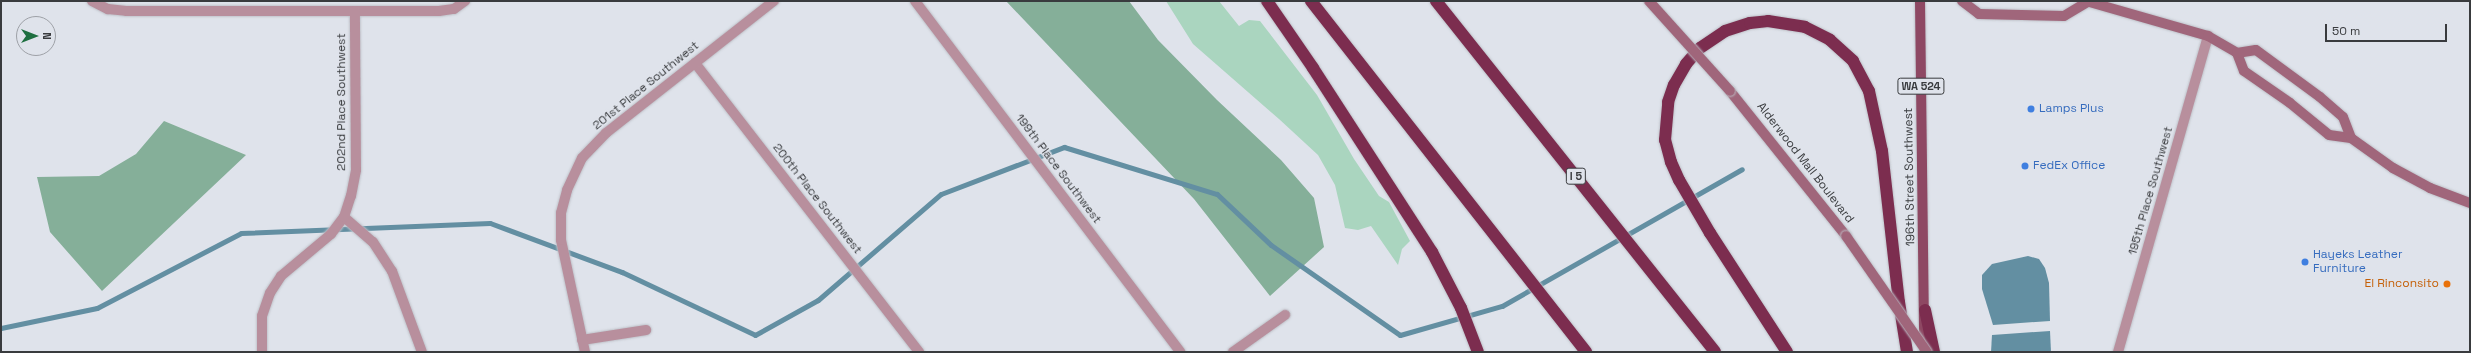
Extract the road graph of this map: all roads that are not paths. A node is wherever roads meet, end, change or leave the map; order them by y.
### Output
1 (465, 1) edge
2 (774, 1) edge
3 (915, 1) edge
4 (1267, 1) edge
5 (1311, 1) edge
6 (1436, 1) edge
7 (1649, 1) edge
8 (1920, 1) edge
9 (1962, 1) edge
10 (2086, 1) edge
11 (93, 2) edge
12 (355, 11) junction
13 (2208, 36) junction
14 (2237, 54) junction
15 (695, 63) junction
16 (2351, 138) junction
17 (2470, 203) edge
18 (344, 217) junction
19 (1925, 310) junction
20 (1284, 315) dead end
21 (646, 330) dead end
22 (582, 340) junction
23 (262, 352) edge
24 (422, 352) edge
25 (585, 352) edge
26 (919, 352) edge
27 (1180, 352) edge
28 (1233, 352) edge
29 (1478, 352) edge
30 (1586, 352) edge
31 (1715, 352) edge
32 (1787, 352) edge
33 (1907, 352) edge
34 (1925, 352) edge
35 (1934, 352) edge
36 (2118, 352) edge

1 - 12 street
2 - 15 street, 201st Place Southwest
3 - 27 street, 199th Place Southwest
4 - 29 highway
5 - 30 highway
6 - 31 highway, I 5
7 - 34 main road, Alderwood Mall Boulevard, bridge
8 - 19 main road, 196th Street Southwest / WA 524
9 - 10 main road
10 - 13 main road
11 - 12 street
12 - 18 street, 202nd Place Southwest
13 - 14 main road
13 - 36 street, 195th Place Southwest
14 - 16 main road
14 - 16 main road
15 - 22 street, 201st Place Southwest
15 - 26 street, 200th Place Southwest
16 - 17 main road
18 - 23 street, 202nd Place Southwest
18 - 24 street
19 - 34 main road, 196th Street Southwest / WA 524
19 - 35 highway
20 - 28 street
21 - 22 street
22 - 25 street, 201st Place Southwest
32 - 33 highway

